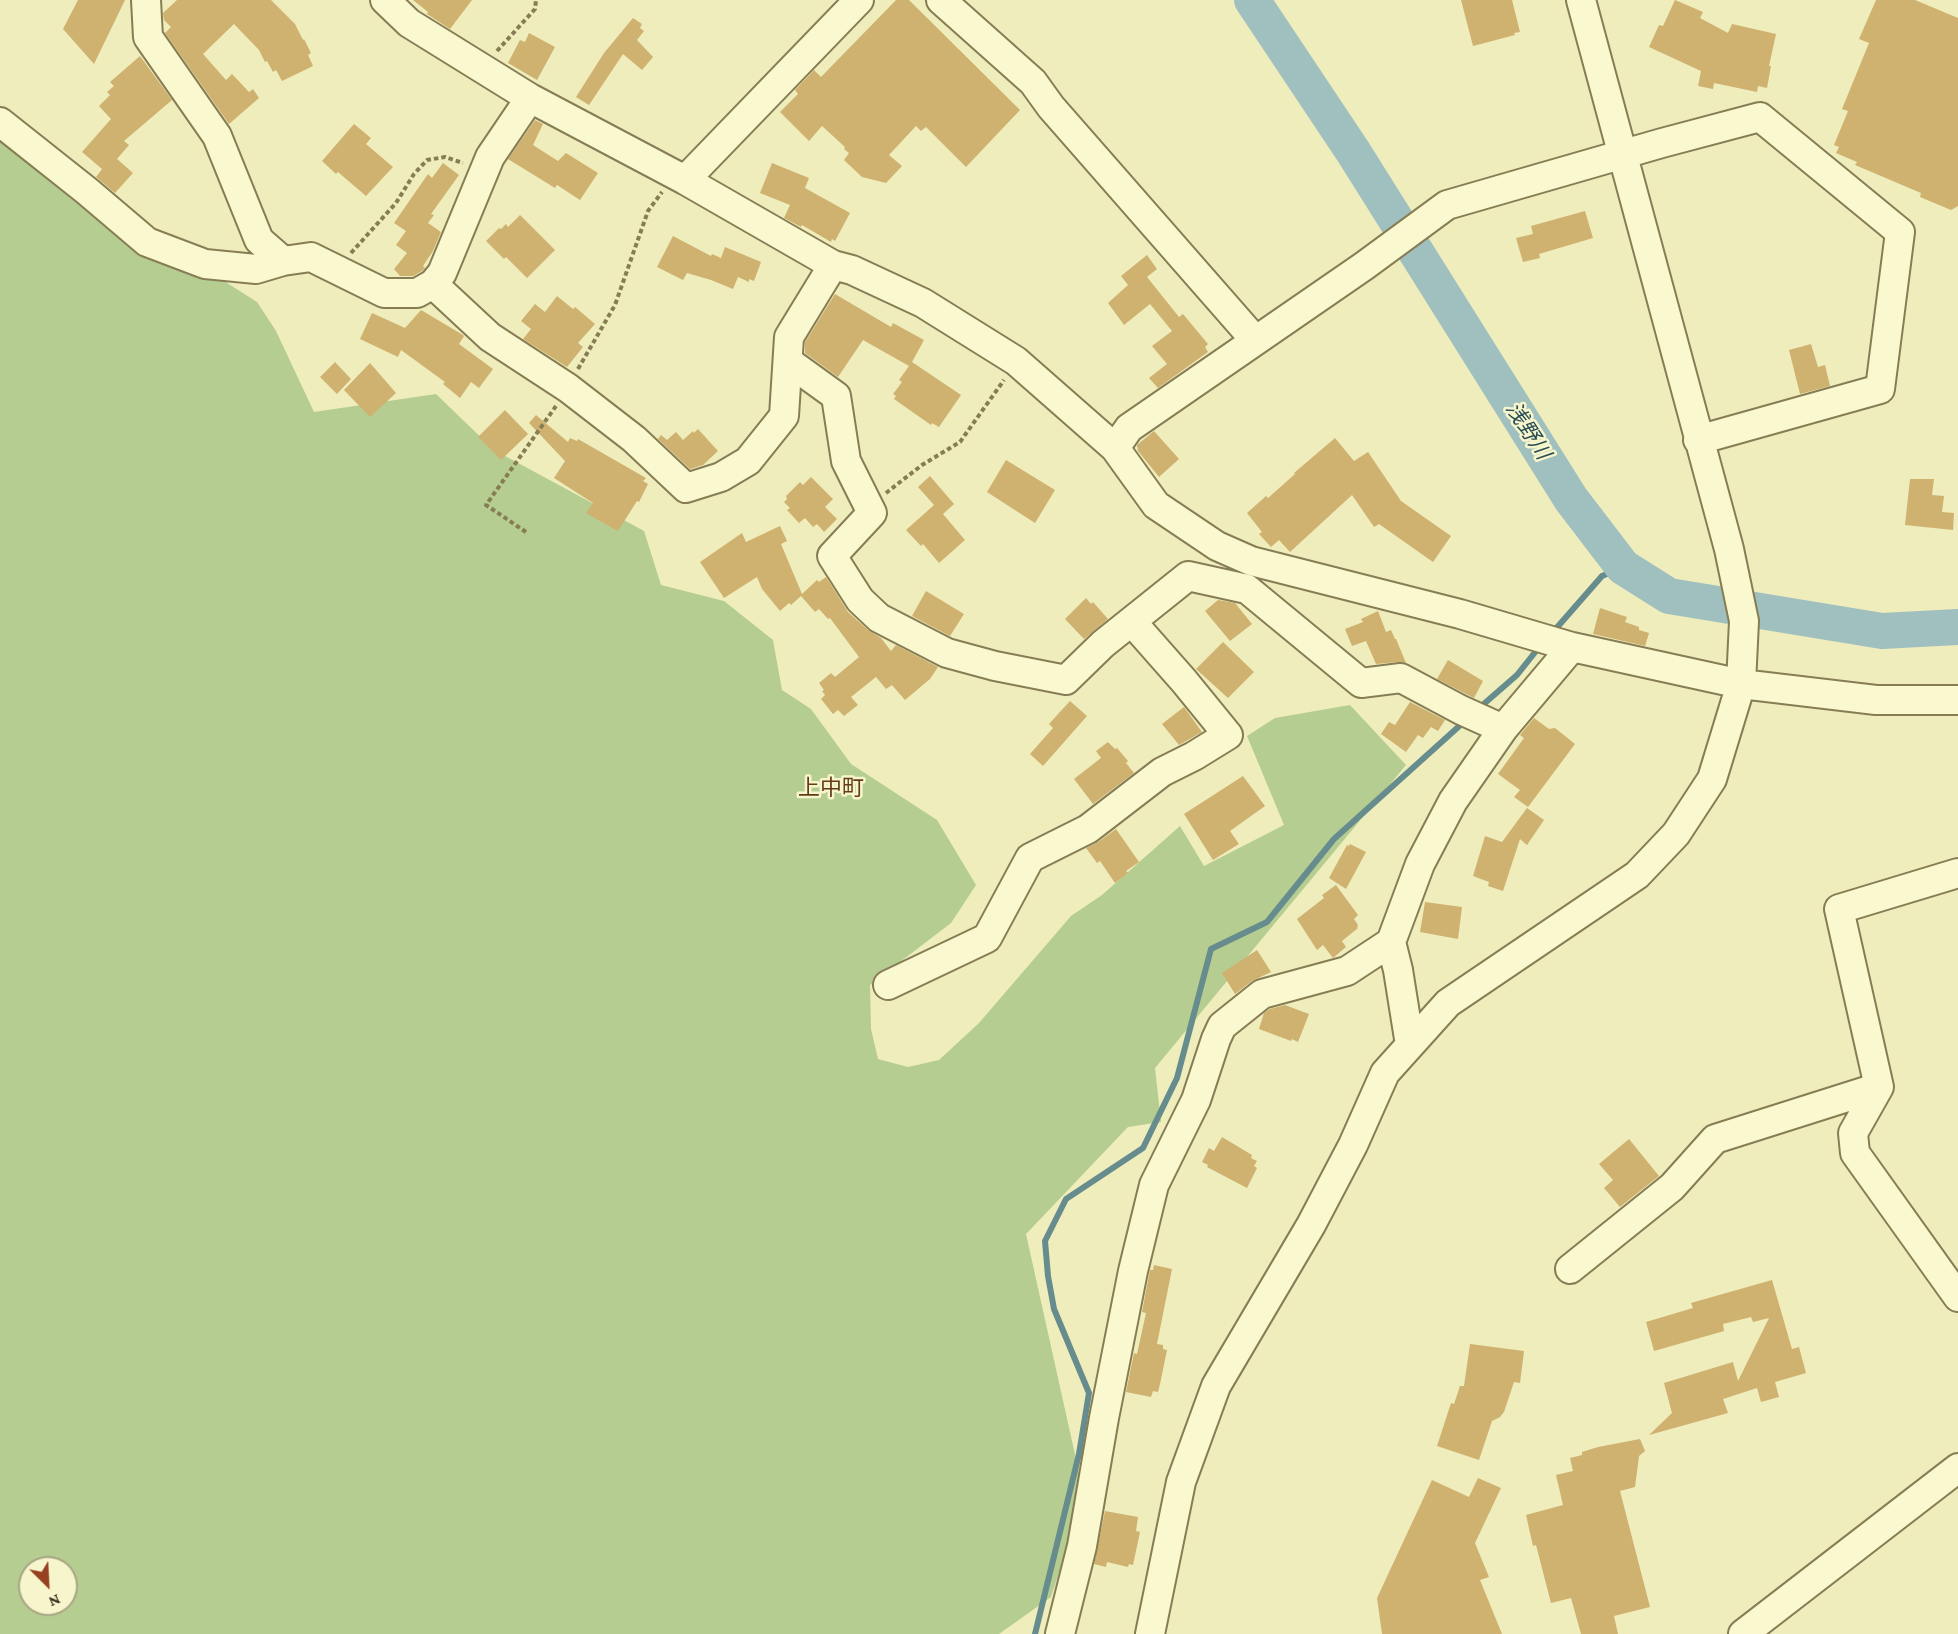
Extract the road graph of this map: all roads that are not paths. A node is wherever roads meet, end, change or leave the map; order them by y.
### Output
1 (146, 0) edge
2 (385, 0) edge
3 (859, 0) edge
4 (941, 0) edge
5 (1581, 0) edge
6 (530, 98) junction
7 (0, 122) edge
8 (1622, 156) junction
9 (685, 180) junction
10 (283, 261) junction
11 (833, 265) junction
12 (433, 284) junction
13 (1255, 340) junction
14 (789, 362) junction
15 (1698, 440) junction
16 (1115, 448) junction
17 (1132, 622) junction
18 (1565, 646) junction
19 (1741, 684) junction
20 (1958, 700) edge
21 (1498, 726) junction
22 (1958, 873) edge
23 (1391, 942) junction
24 (888, 985) dead end
25 (1410, 1045) junction
26 (1879, 1087) junction
27 (1570, 1269) dead end
28 (1958, 1297) edge
29 (1958, 1468) edge
30 (1060, 1634) edge
31 (1150, 1634) edge
32 (1743, 1634) edge

1 - 10 street
2 - 6 street
3 - 9 street
4 - 13 street
5 - 8 street
6 - 9 street
6 - 12 street
7 - 10 street
8 - 13 street
8 - 15 street
8 - 15 street
9 - 11 street
10 - 12 street
11 - 14 street
11 - 16 street
12 - 14 street
13 - 16 street
14 - 17 street
15 - 19 street
16 - 18 street
17 - 21 street
17 - 24 street
18 - 19 street
18 - 21 street
19 - 20 street
19 - 25 street
21 - 23 street
22 - 26 street
23 - 25 street
23 - 30 street
25 - 31 street
26 - 27 street
26 - 28 street
29 - 32 street

